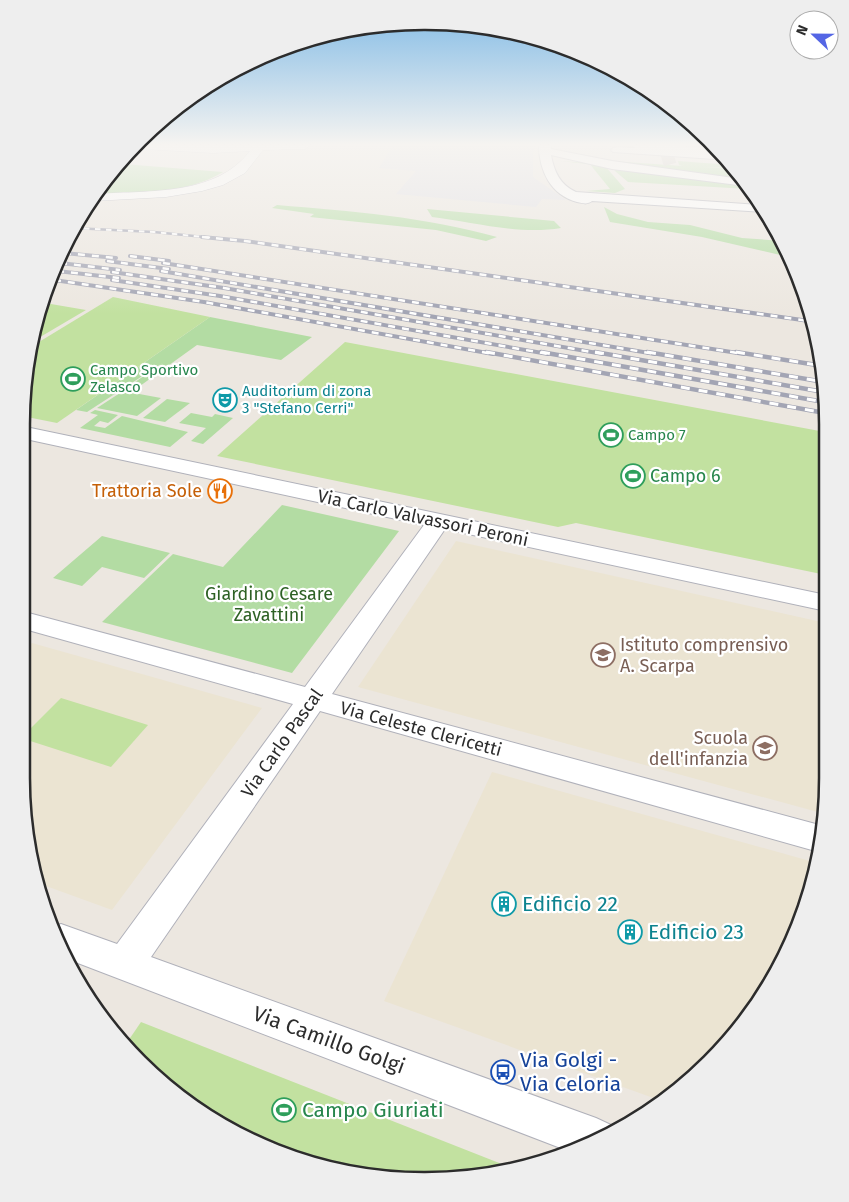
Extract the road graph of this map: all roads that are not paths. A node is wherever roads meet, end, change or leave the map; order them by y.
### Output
1 (594, 201) edge
2 (645, 201) edge
3 (604, 202) dead end
4 (755, 209) edge
5 (30, 434) edge
6 (439, 521) junction
7 (819, 602) edge
8 (30, 621) edge
9 (313, 699) junction
10 (814, 837) edge
11 (66, 942) edge
12 (124, 964) junction
13 (587, 1137) edge

1 - 3 street
2 - 4 street
5 - 6 street, Via Carlo Valvassori Peroni
6 - 7 street, Via Carlo Valvassori Peroni
6 - 9 street, Via Carlo Pascal
8 - 9 street, Via Celeste Clericetti
9 - 10 street, Via Celeste Clericetti
9 - 12 street, Via Carlo Pascal
11 - 12 street, Via Camillo Golgi
12 - 13 street, Via Camillo Golgi

